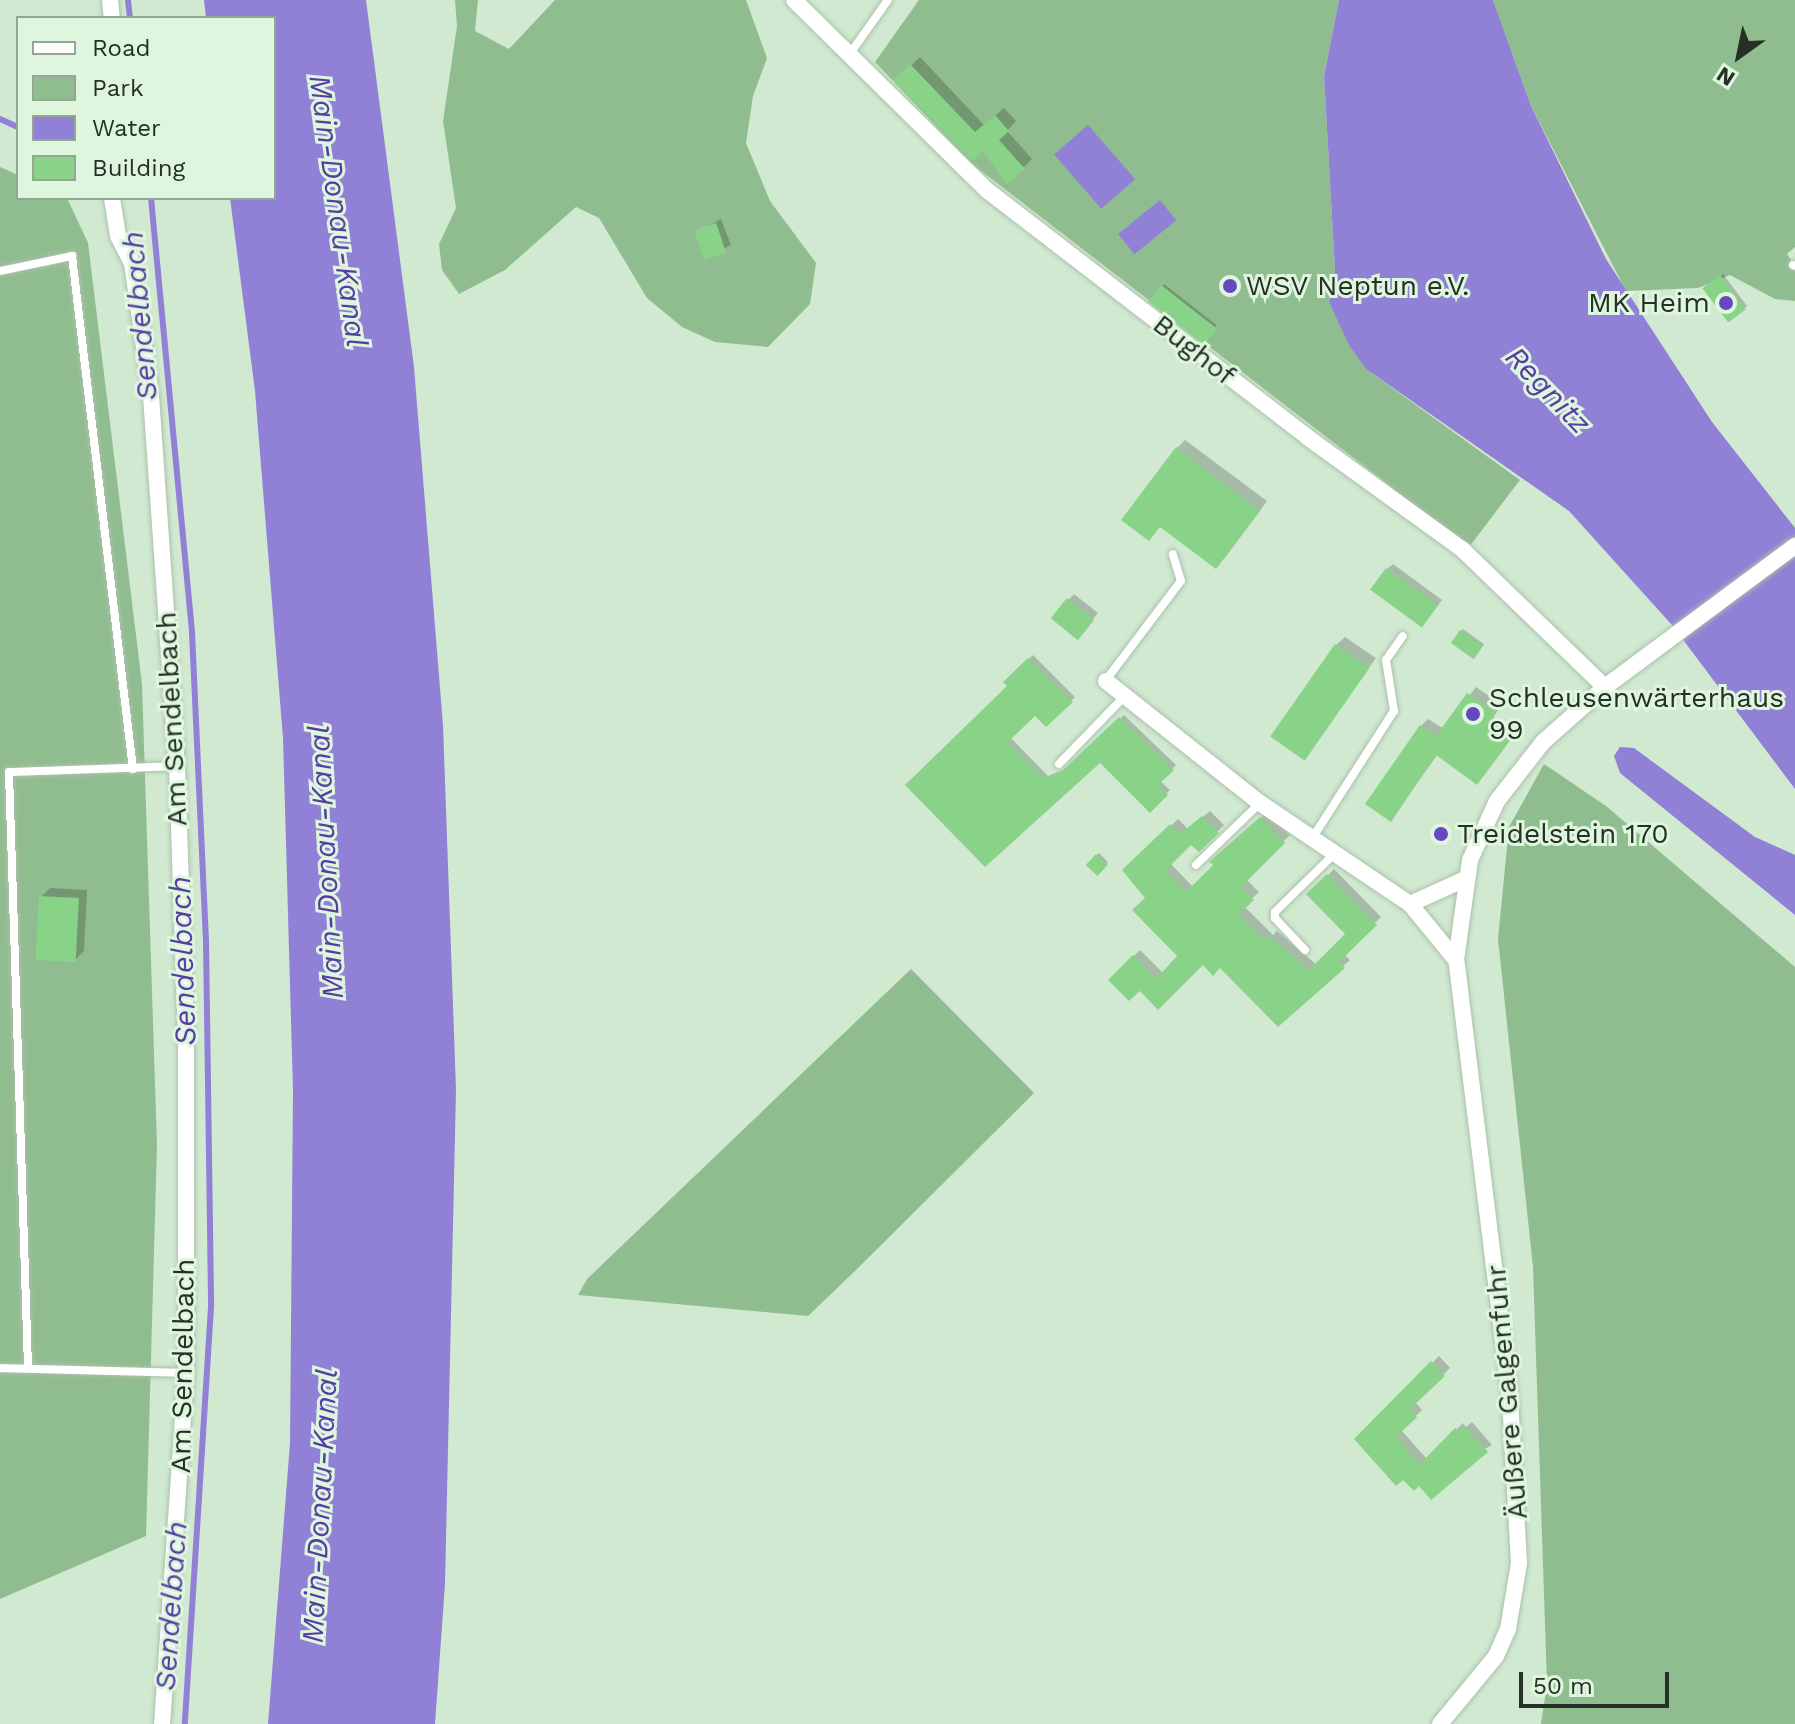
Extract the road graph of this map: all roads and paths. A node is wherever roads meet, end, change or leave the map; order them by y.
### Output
1 (794, 0) edge
2 (888, 0) edge
3 (848, 56) junction
4 (112, 200) edge
5 (0, 271) edge
6 (1795, 546) edge
7 (1173, 554) dead end
8 (1403, 636) dead end
9 (1106, 681) joint
10 (1605, 687) junction
11 (1125, 696) junction
12 (1059, 764) dead end
13 (177, 766) junction
14 (133, 769) junction
15 (5, 772) edge
16 (1260, 803) junction
17 (1313, 837) junction
18 (1335, 853) junction
19 (1196, 865) dead end
20 (1465, 879) junction
21 (1410, 904) junction
22 (1305, 950) dead end
23 (1456, 960) junction
24 (28, 1367) junction
25 (0, 1368) edge
26 (186, 1373) junction
27 (162, 1724) edge
28 (1440, 1724) edge

1 - 3 street, Bughof
2 - 3 lane
3 - 10 street, Bughof
4 - 13 street, Am Sendelbach
5 - 14 lane
6 - 10 street, Äußere Galgenfuhr
7 - 9 lane
8 - 17 lane
9 - 11 street
10 - 20 street, Äußere Galgenfuhr
11 - 12 lane
11 - 16 street
13 - 14 lane
13 - 26 street, Am Sendelbach
14 - 15 lane
15 - 24 lane
16 - 17 street
16 - 19 lane
17 - 18 street
18 - 21 street
18 - 22 lane
20 - 21 street
20 - 23 street, Äußere Galgenfuhr
21 - 23 street
23 - 28 street, Äußere Galgenfuhr
24 - 25 lane
24 - 26 lane
26 - 27 street, Am Sendelbach

